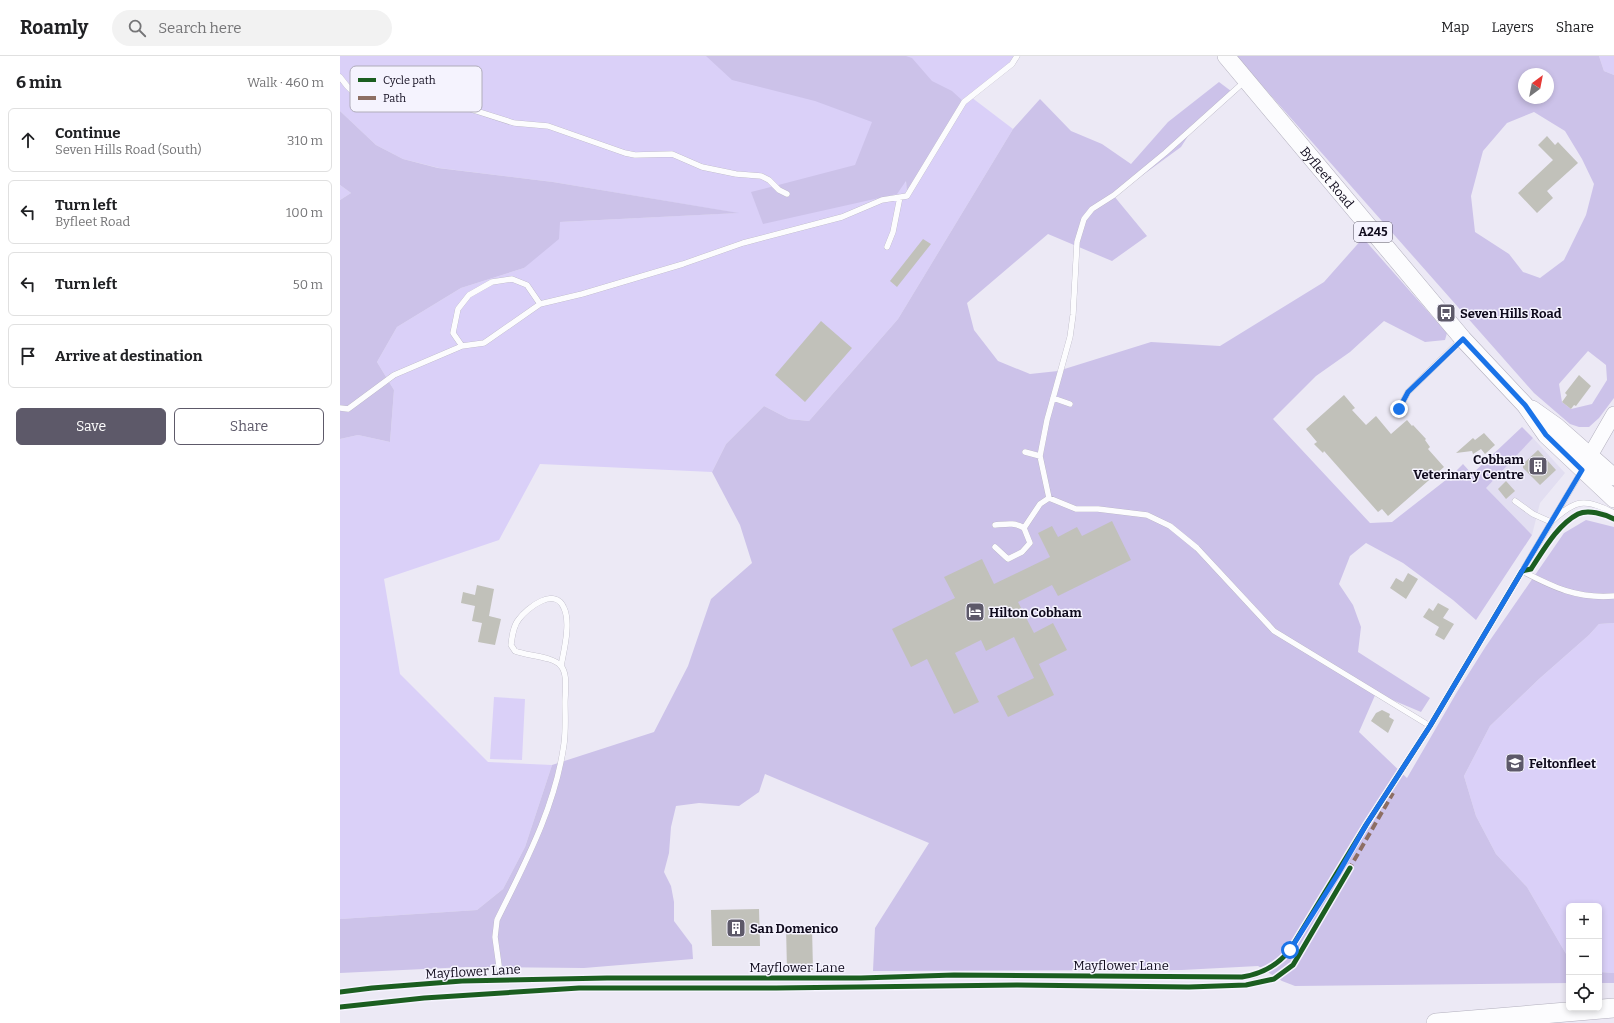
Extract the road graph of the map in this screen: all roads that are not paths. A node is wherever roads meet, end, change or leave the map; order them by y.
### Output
1 (1017, 56) edge
2 (1226, 56) edge
3 (340, 77) edge
4 (1246, 80) junction
5 (350, 89) edge
6 (481, 112) edge
7 (786, 194) dead end
8 (900, 197) junction
9 (887, 247) dead end
10 (540, 304) junction
11 (1463, 339) junction
12 (462, 346) junction
13 (1053, 398) junction
14 (1070, 404) dead end
15 (340, 408) edge
16 (1399, 409) dead end
17 (1614, 414) edge
18 (1025, 452) dead end
19 (1040, 456) junction
20 (1591, 464) junction
21 (1614, 477) edge
22 (1049, 498) junction
23 (1614, 499) edge
24 (1515, 501) dead end
25 (1614, 513) edge
26 (1551, 522) junction
27 (995, 525) dead end
28 (1024, 528) junction
29 (995, 547) dead end
30 (1522, 571) junction
31 (1614, 596) edge
32 (562, 666) junction
33 (1430, 726) junction
34 (501, 980) junction
35 (340, 992) edge
36 (1614, 1008) edge
37 (1436, 1023) edge

1 - 8 lane
2 - 4 main road, Byfleet Road / A245
3 - 5 lane
4 - 11 main road, Byfleet Road / A245
4 - 13 lane
6 - 7 lane
8 - 9 lane
8 - 10 lane
10 - 12 lane
10 - 12 lane
11 - 16 lane
11 - 20 main road, Byfleet Road / A245
12 - 15 lane
13 - 14 lane
13 - 19 lane
17 - 20 main road
18 - 19 lane
19 - 22 lane
20 - 21 main road, Byfleet Road / A245
20 - 23 main road, Byfleet Road / A245
20 - 26 lane
22 - 28 lane
22 - 33 lane
24 - 26 lane
25 - 26 lane
26 - 30 lane
27 - 28 lane
28 - 29 lane
30 - 31 lane
30 - 33 lane
32 - 32 lane
32 - 34 lane
33 - 34 lane, Mayflower Lane
34 - 35 lane, Mayflower Lane
36 - 37 highway

